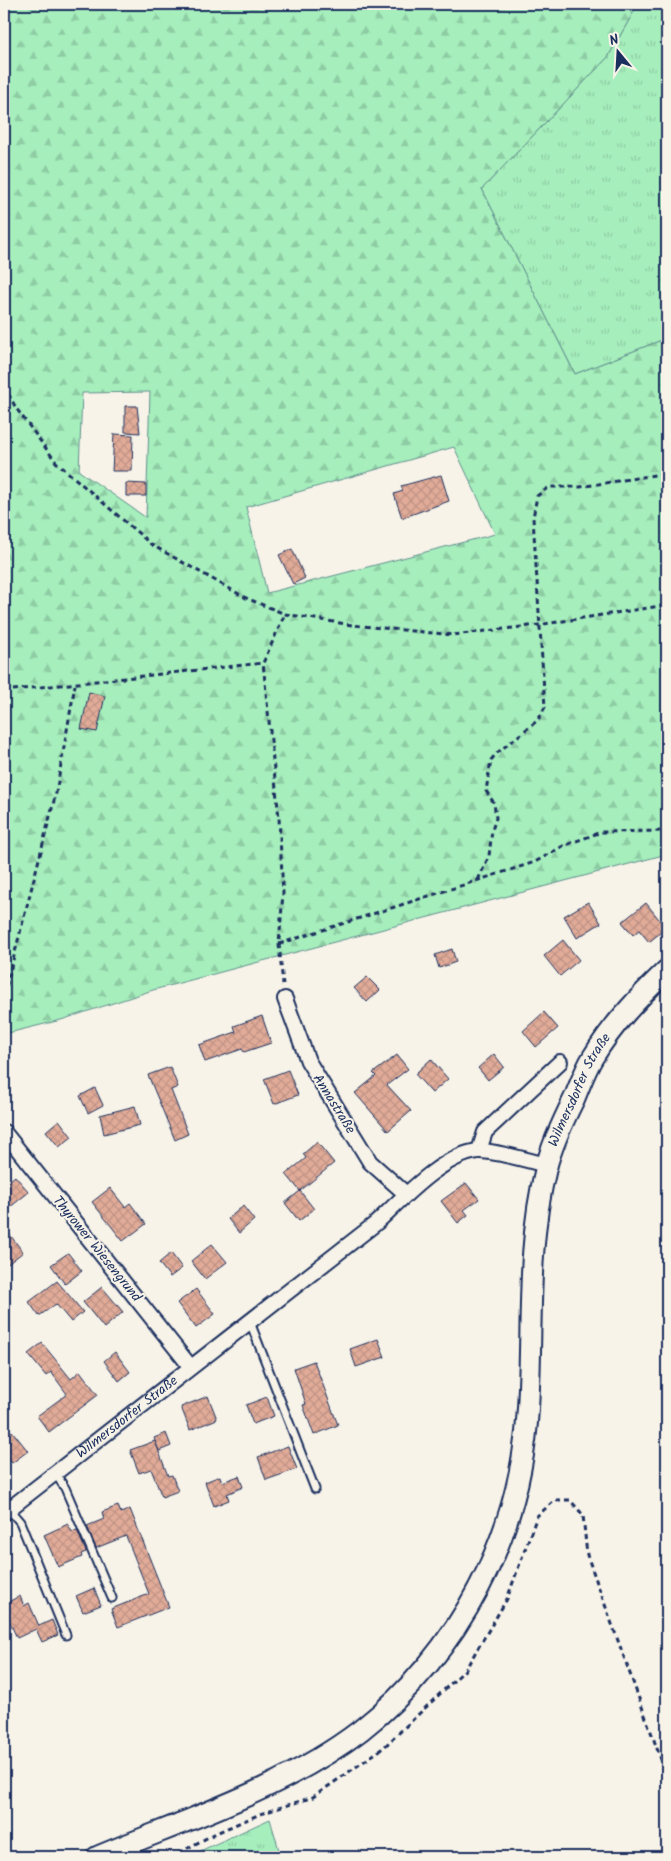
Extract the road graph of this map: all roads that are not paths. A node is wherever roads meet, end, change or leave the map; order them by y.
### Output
1 (667, 970) edge
2 (285, 999) road end
3 (560, 1062) dead end
4 (4, 1132) edge
5 (479, 1151) junction
6 (546, 1165) junction
7 (406, 1194) junction
8 (250, 1322) junction
9 (190, 1366) junction
10 (56, 1473) junction
11 (315, 1489) dead end
12 (6, 1511) edge
13 (112, 1598) dead end
14 (66, 1635) dead end
15 (98, 1857) edge

1 - 6 main road, Wilmersdorfer Straße
2 - 7 street, Annastraße
3 - 5 street
4 - 9 street, Thyrower Wiesengrund
5 - 6 street, Wilmersdorfer Straße
5 - 7 street, Wilmersdorfer Straße
6 - 15 main road
7 - 8 street, Wilmersdorfer Straße
8 - 9 street, Wilmersdorfer Straße
8 - 11 lane
9 - 10 street, Wilmersdorfer Straße
10 - 12 street, Wilmersdorfer Straße
10 - 13 lane
12 - 14 lane

